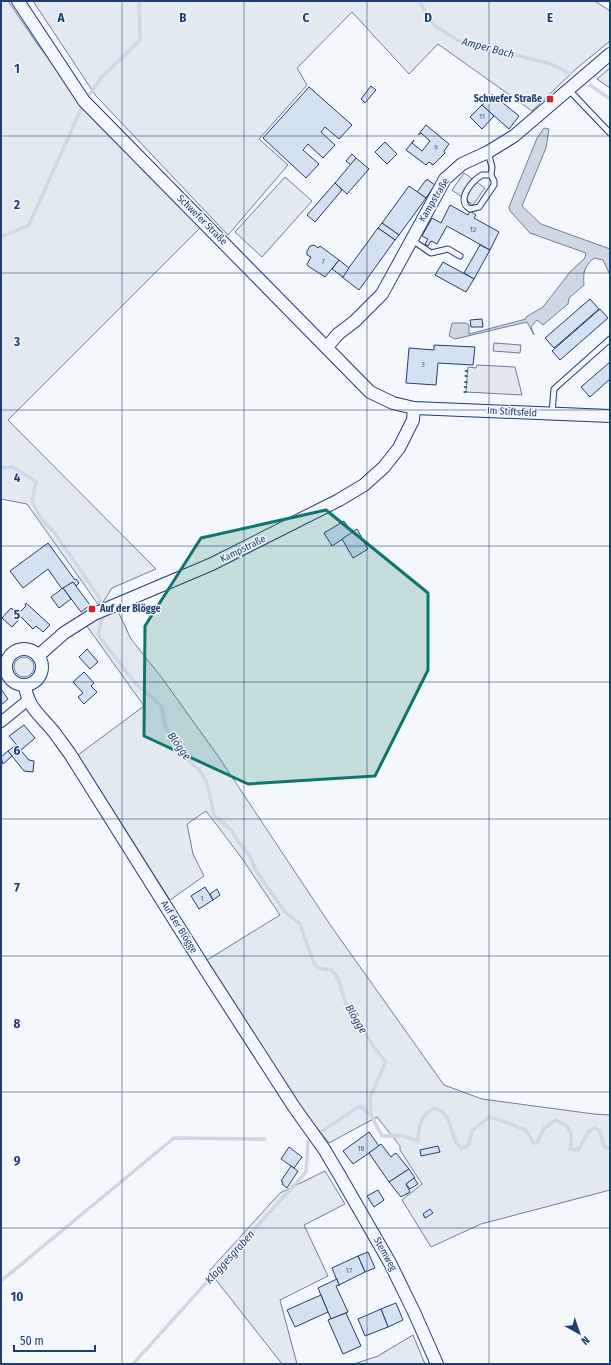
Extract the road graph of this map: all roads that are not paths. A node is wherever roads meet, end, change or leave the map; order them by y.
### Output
1 (18, 1) edge
2 (610, 54) edge
3 (569, 90) junction
4 (610, 133) edge
5 (488, 152) junction
6 (491, 175) junction
7 (411, 239) junction
8 (460, 256) dead end
9 (610, 339) edge
10 (327, 347) junction
11 (414, 408) junction
12 (552, 414) junction
13 (610, 416) edge
14 (6, 654) edge
15 (38, 656) junction
16 (3, 666) edge
17 (26, 685) junction
18 (28, 700) junction
19 (1, 722) edge
20 (324, 1149) joint
21 (437, 1364) edge

1 - 10 street, Schwefer Straße
2 - 3 street, Kampstraße
3 - 4 lane
3 - 5 street, Kampstraße
5 - 6 lane
5 - 7 street, Kampstraße
6 - 6 lane
7 - 8 lane
7 - 10 street, Kampstraße
9 - 12 lane
10 - 11 street, Schwefer Straße
11 - 12 street, Im Stiftsfeld
11 - 15 street, Kampstraße
12 - 13 street, Im Stiftsfeld
14 - 15 street
14 - 16 street
15 - 17 street
16 - 17 street
17 - 18 street, Auf der Blögge
18 - 19 street
18 - 20 street, Auf der Blögge
20 - 21 street, Stemweg

